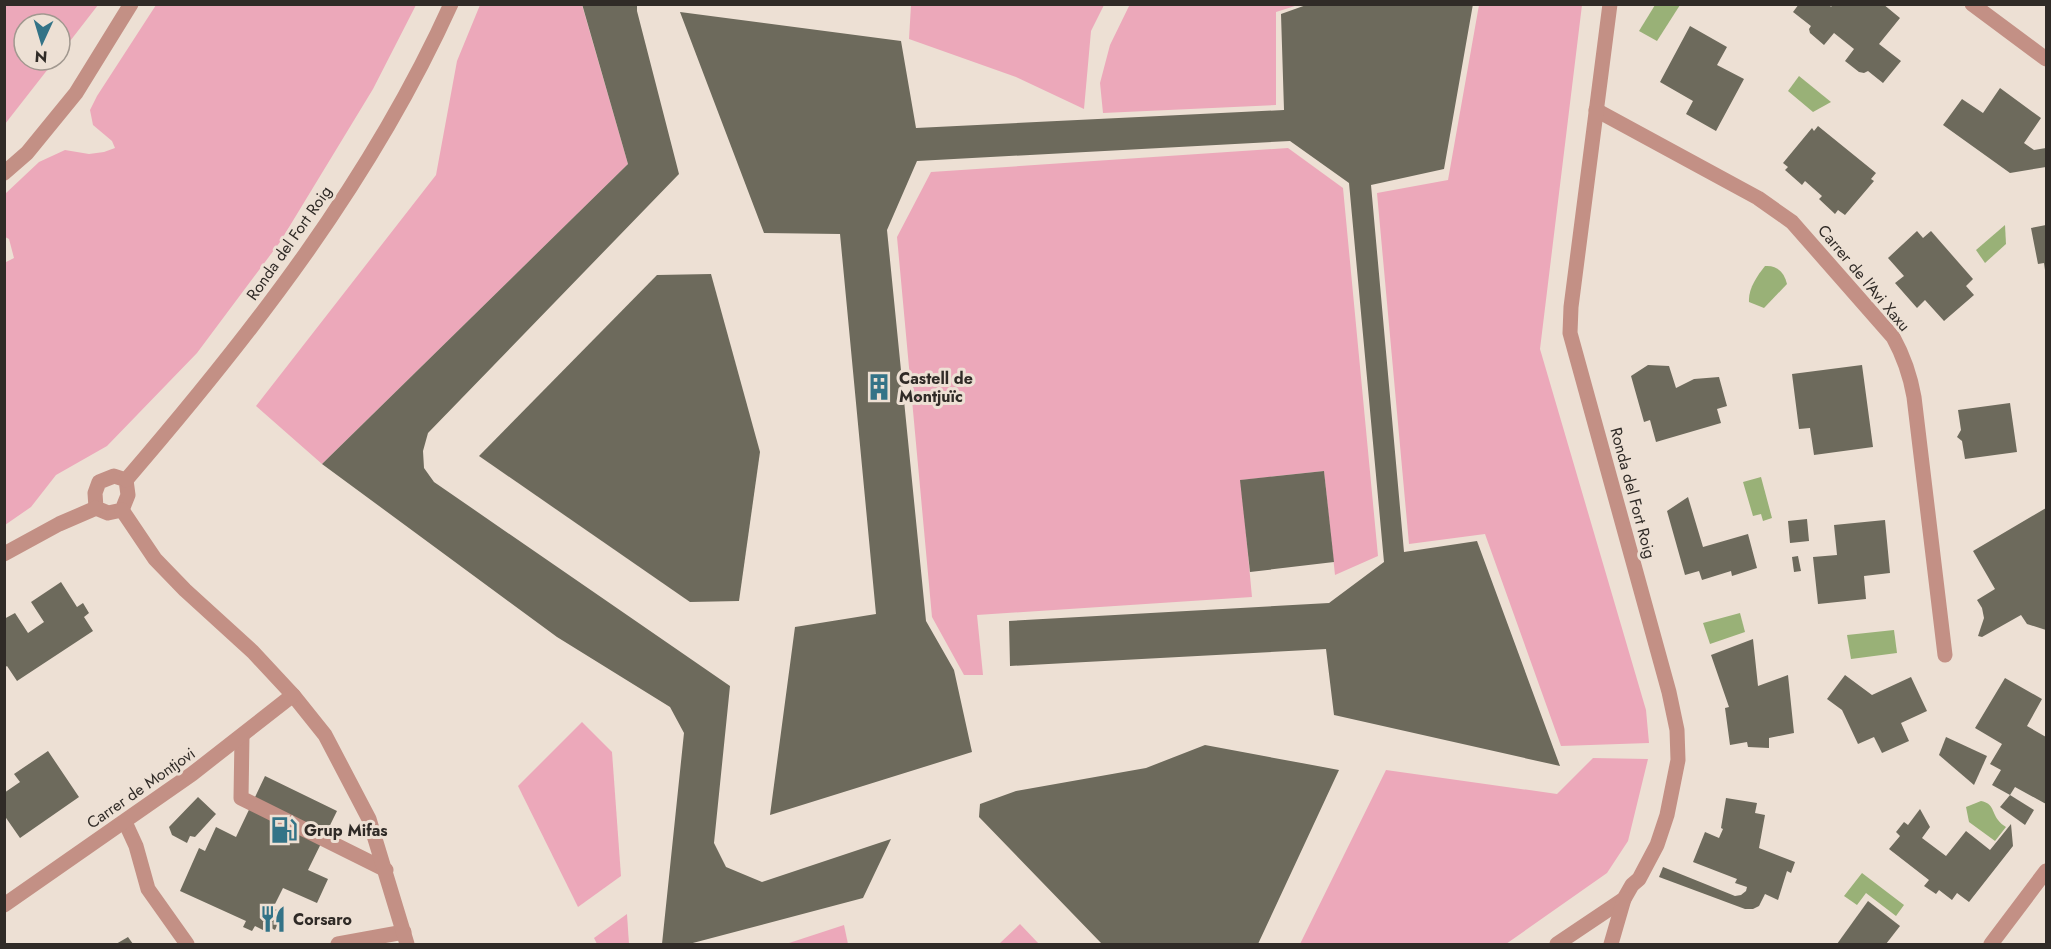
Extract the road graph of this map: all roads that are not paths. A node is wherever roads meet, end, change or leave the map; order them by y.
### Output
1 (131, 4) edge
2 (451, 4) edge
3 (1610, 4) edge
4 (1971, 4) edge
5 (2046, 59) edge
6 (1596, 110) junction
7 (4, 173) edge
8 (126, 480) junction
9 (96, 508) junction
10 (123, 510) junction
11 (4, 554) edge
12 (1944, 655) dead end
13 (293, 695) junction
14 (242, 736) junction
15 (125, 822) junction
16 (386, 870) junction
17 (2046, 871) edge
18 (1624, 899) junction
19 (4, 905) edge
20 (406, 938) edge
21 (187, 945) edge
22 (338, 945) edge
23 (1557, 945) edge
24 (1611, 945) edge
25 (1991, 945) edge

1 - 7 street
2 - 8 street, Ronda del Fort Roig
3 - 6 street, Ronda del Fort Roig
4 - 5 street
6 - 12 street, Carrer de l'Avi Xaxu
6 - 18 street, Ronda del Fort Roig
8 - 9 street
8 - 10 street
9 - 10 street
9 - 11 street
10 - 13 street
13 - 14 street, Carrer de Montjovi
13 - 16 street
14 - 15 street, Carrer de Montjovi
14 - 16 street
15 - 19 street, Carrer de Montjovi
15 - 21 street
16 - 20 street
17 - 25 street
18 - 23 street, Ronda del Fort Roig
18 - 24 street
20 - 22 street

